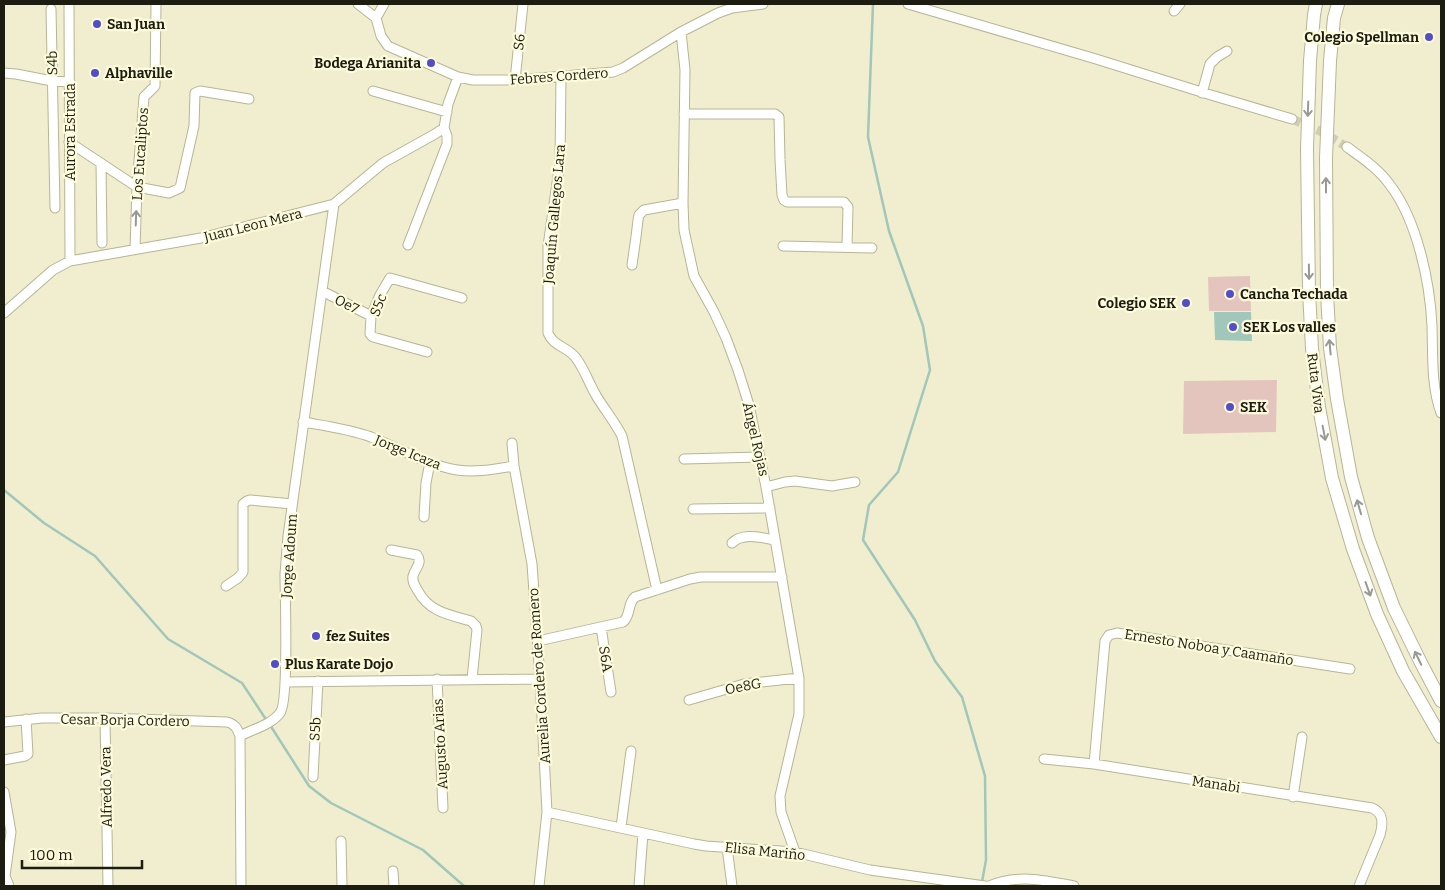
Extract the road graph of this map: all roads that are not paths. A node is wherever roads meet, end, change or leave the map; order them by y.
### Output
1 (69, 4) edge
2 (156, 4) edge
3 (358, 4) edge
4 (384, 4) edge
5 (523, 4) edge
6 (763, 4) edge
7 (910, 4) edge
8 (1316, 4) edge
9 (1338, 4) edge
10 (51, 9) dead end
11 (376, 18) junction
12 (681, 32) junction
13 (1227, 51) dead end
14 (4, 73) edge
15 (458, 77) junction
16 (561, 77) junction
17 (515, 80) junction
18 (52, 81) junction
19 (70, 82) junction
20 (373, 91) dead end
21 (1202, 93) junction
22 (249, 99) dead end
23 (446, 112) junction
24 (684, 114) junction
25 (1292, 119) tunnel mouth
26 (444, 128) junction
27 (69, 142) junction
28 (1347, 148) tunnel mouth
29 (101, 163) junction
30 (137, 187) junction
31 (334, 204) junction
32 (683, 204) junction
33 (55, 208) dead end
34 (102, 243) dead end
35 (408, 245) dead end
36 (782, 246) dead end
37 (847, 247) junction
38 (872, 248) dead end
39 (134, 249) junction
40 (70, 261) junction
41 (632, 266) dead end
42 (322, 291) junction
43 (462, 298) dead end
44 (4, 313) edge
45 (371, 316) junction
46 (427, 352) dead end
47 (1441, 414) edge
48 (303, 422) junction
49 (512, 444) dead end
50 (760, 457) junction
51 (684, 459) dead end
52 (430, 462) junction
53 (514, 466) junction
54 (856, 482) dead end
55 (766, 486) junction
56 (292, 504) junction
57 (770, 508) junction
58 (693, 509) dead end
59 (424, 517) dead end
60 (776, 540) junction
61 (732, 543) dead end
62 (391, 550) dead end
63 (782, 577) junction
64 (226, 586) dead end
65 (657, 590) junction
66 (601, 627) junction
67 (538, 641) junction
68 (1350, 669) dead end
69 (799, 678) junction
70 (437, 679) junction
71 (472, 679) junction
72 (540, 679) junction
73 (318, 681) junction
74 (285, 682) junction
75 (611, 692) dead end
76 (690, 700) dead end
77 (1441, 701) edge
78 (105, 718) junction
79 (26, 719) junction
80 (4, 722) edge
81 (243, 734) junction
82 (1302, 737) dead end
83 (1441, 738) edge
84 (631, 752) dead end
85 (1044, 759) dead end
86 (4, 760) edge
87 (1094, 764) junction
88 (313, 777) dead end
89 (4, 792) edge
90 (1294, 797) junction
91 (443, 808) dead end
92 (547, 812) junction
93 (620, 827) junction
94 (643, 833) junction
95 (341, 841) dead end
96 (727, 847) junction
97 (794, 852) junction
98 (393, 871) dead end
99 (9, 886) edge
100 (13, 886) edge
101 (108, 886) edge
102 (242, 886) edge
103 (342, 886) edge
104 (394, 886) edge
105 (539, 886) edge
106 (639, 886) edge
107 (732, 886) edge
108 (985, 886) edge
109 (989, 886) edge
110 (1074, 886) edge
111 (1359, 886) edge

1 - 19 street, Aurora Estrada
2 - 30 street, Los Eucaliptos
3 - 11 street
4 - 11 street
5 - 17 street, S6
6 - 12 street, Febres Cordero
7 - 21 street
8 -> 83 highway, Ruta Viva
77 -> 9 highway, Ruta Viva
10 - 18 street, S4b
11 - 15 street, Febres Cordero
12 - 16 street, Febres Cordero
12 - 24 street, Ángel Rojas
13 - 21 street
14 - 18 street
15 - 17 street, Febres Cordero
15 - 23 street
16 - 17 street, Febres Cordero
16 - 65 street, Joaquín Gallegos Lara
18 - 19 street
18 - 33 street, S4b
19 - 27 street, Aurora Estrada
20 - 23 street
21 - 25 street
22 - 30 street
23 - 26 street
24 - 32 street, Ángel Rojas
24 - 37 street
26 - 31 street, Juan Leon Mera
26 - 35 street
27 - 29 street
27 - 40 street, Aurora Estrada
28 - 47 street
29 - 30 street
29 - 34 street
39 -> 30 street, Los Eucaliptos
31 - 39 street, Juan Leon Mera
31 - 42 street, Jorge Adoum
32 - 41 street
32 - 50 street, Ángel Rojas
36 - 37 street
37 - 38 street
39 - 40 street, Juan Leon Mera
40 - 44 street, Juan Leon Mera
42 - 45 street, Oe7
42 - 48 street, Jorge Adoum
43 - 45 street, S5c
45 - 46 street, S5c
48 - 52 street, Jorge Icaza
48 - 56 street, Jorge Adoum
49 - 53 street, Aurelia Cordero de Romero
50 - 51 street
50 - 55 street, Ángel Rojas
52 - 53 street, Jorge Icaza
52 - 59 street
53 - 67 street, Aurelia Cordero de Romero
54 - 55 street
55 - 57 street, Ángel Rojas
56 - 64 street
56 - 74 street, Jorge Adoum
57 - 58 street
57 - 60 street, Ángel Rojas
60 - 61 street
60 - 63 street, Ángel Rojas
62 - 71 street
63 - 65 street
63 - 69 street, Ángel Rojas
65 - 66 street
66 - 67 street
66 - 75 street, S6A
67 - 72 street, Aurelia Cordero de Romero
68 - 87 street, Ernesto Noboa y Caamaño
69 - 76 street, Oe8G
69 - 97 street, Ángel Rojas
70 - 71 street
70 - 73 street
70 - 91 street, Augusto Arias
71 - 72 street
72 - 92 street, Aurelia Cordero de Romero
73 - 74 street
73 - 88 street, S5b
74 - 81 street, Jorge Adoum
78 - 79 street, Cesar Borja Cordero
78 - 81 street, Cesar Borja Cordero
78 - 101 street, Alfredo Vera
79 - 80 street, Cesar Borja Cordero
79 - 86 street
81 - 102 street
82 - 90 street
84 - 93 street
85 - 87 street, Manabi
87 - 90 street, Manabi
89 - 99 street
90 - 111 street, Manabi
92 - 93 street, Elisa Mariño
92 - 105 street, Aurelia Cordero de Romero
93 - 94 street, Elisa Mariño
94 - 96 street, Elisa Mariño
94 - 106 street
95 - 103 street
96 - 97 street, Elisa Mariño
96 - 107 street
97 - 108 street, Elisa Mariño
98 - 104 street
99 - 100 street
109 - 110 street

